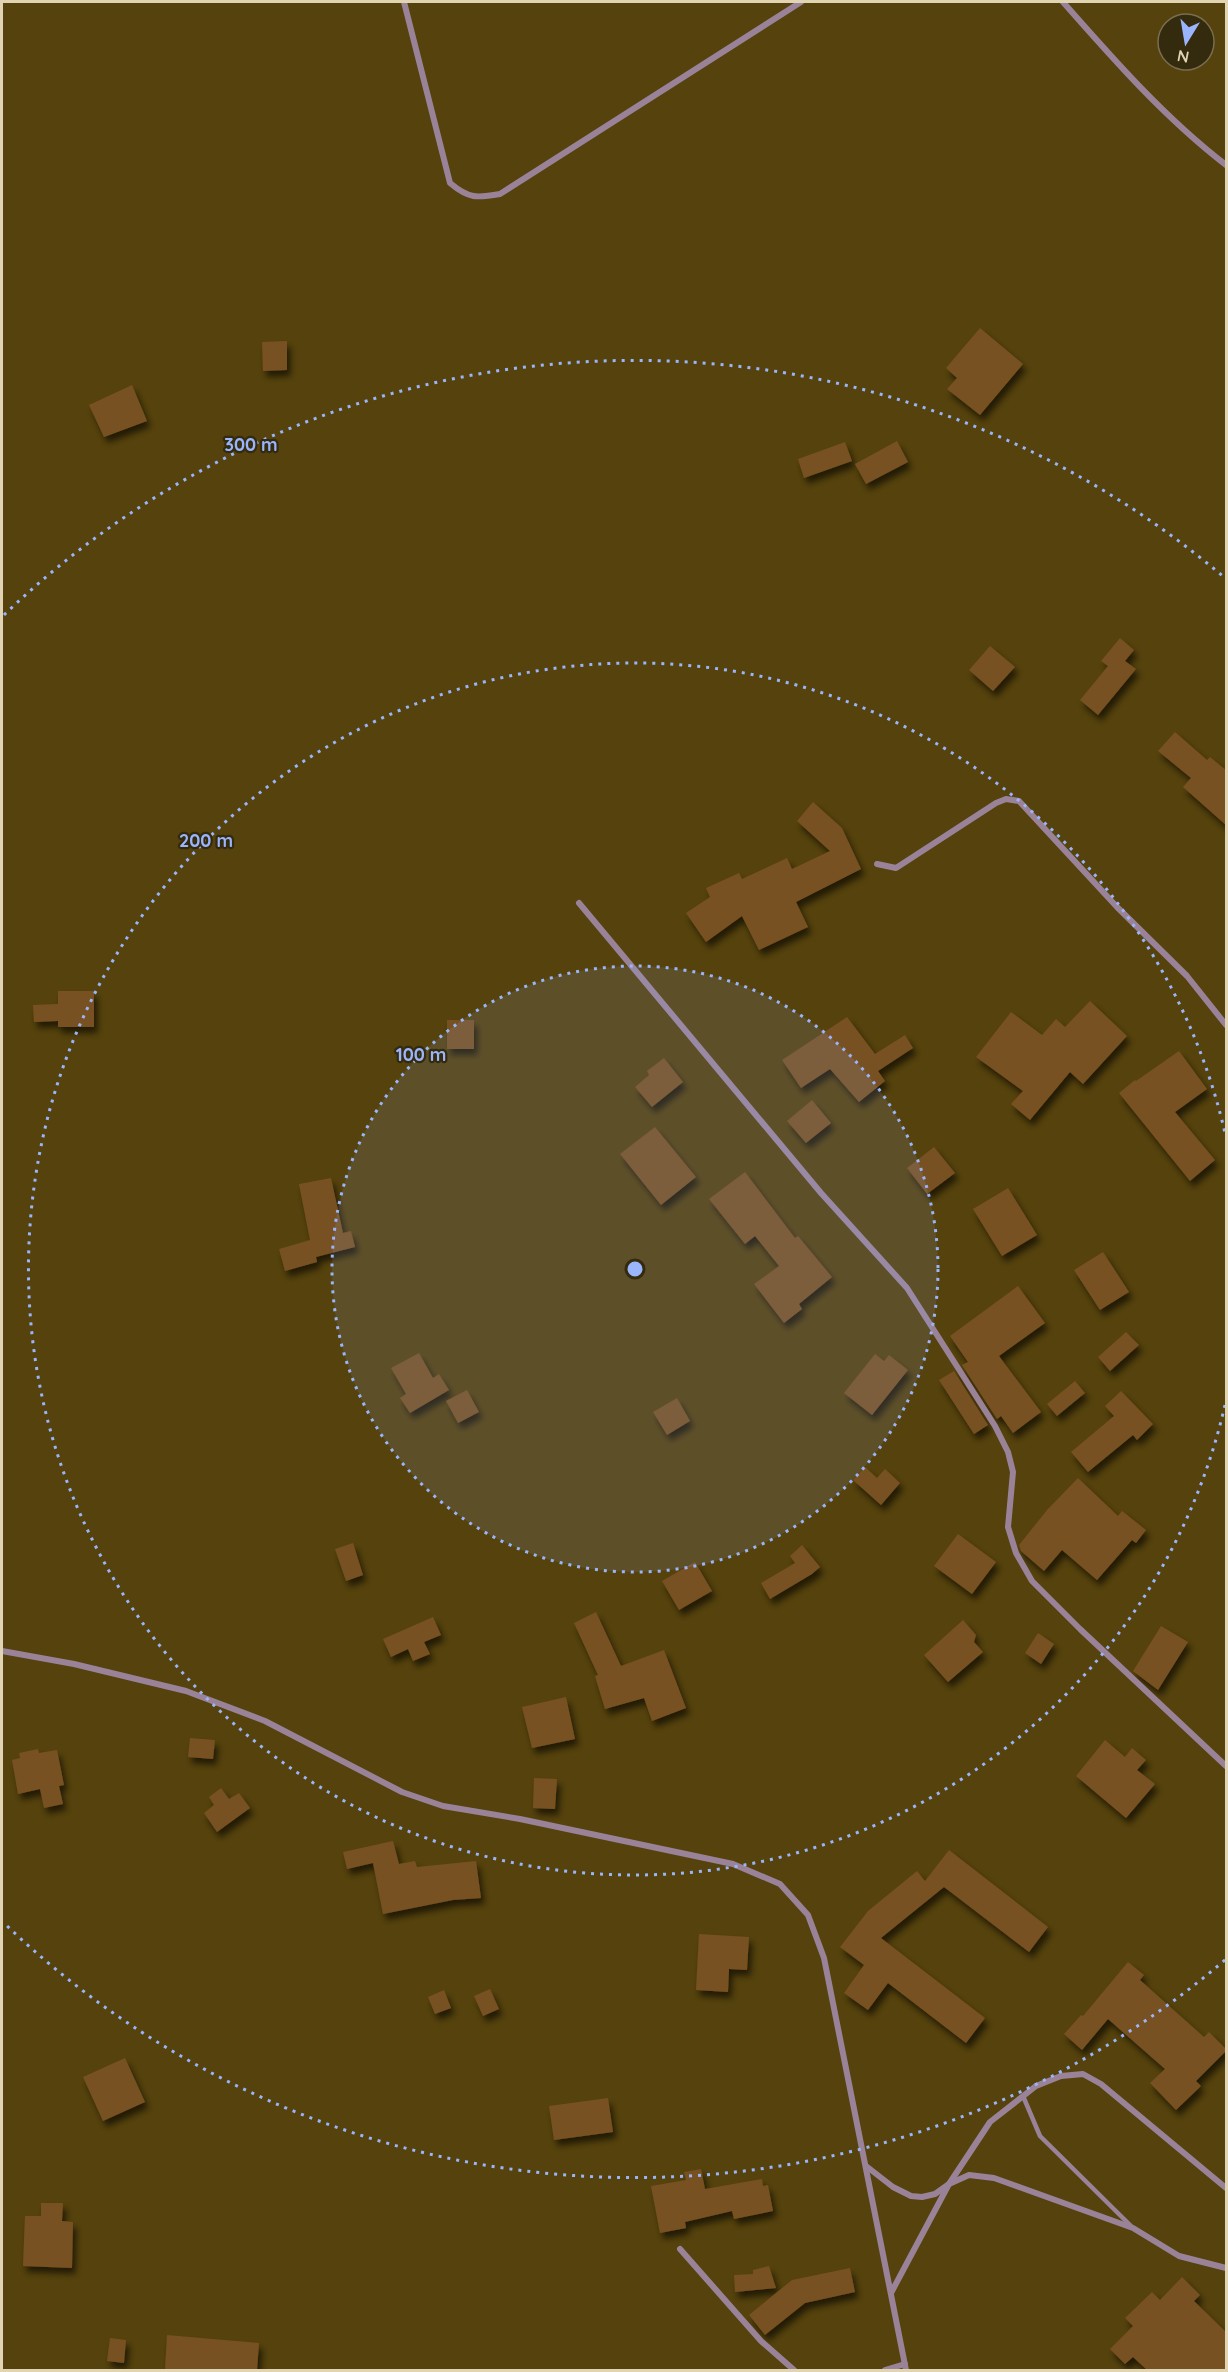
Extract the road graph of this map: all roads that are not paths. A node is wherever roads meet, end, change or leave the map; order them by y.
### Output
1 (404, 2) edge
2 (801, 2) edge
3 (1063, 2) edge
4 (1227, 165) edge
5 (877, 864) dead end
6 (579, 903) dead end
7 (1227, 1025) edge
8 (2, 1651) edge
9 (1227, 1766) edge
10 (1023, 2096) junction
11 (866, 2166) junction
12 (949, 2184) junction
13 (1227, 2188) edge
14 (1133, 2228) junction
15 (680, 2249) dead end
16 (1227, 2268) edge
17 (891, 2294) junction
18 (905, 2367) edge
19 (794, 2370) edge
20 (885, 2370) edge

1 - 2 street
3 - 4 street
5 - 7 street
6 - 9 street
8 - 11 street
10 - 12 street
10 - 13 street
10 - 14 lane
11 - 12 street
11 - 17 street
12 - 14 street
12 - 17 street
14 - 16 street
15 - 19 street
17 - 18 street
18 - 20 street

